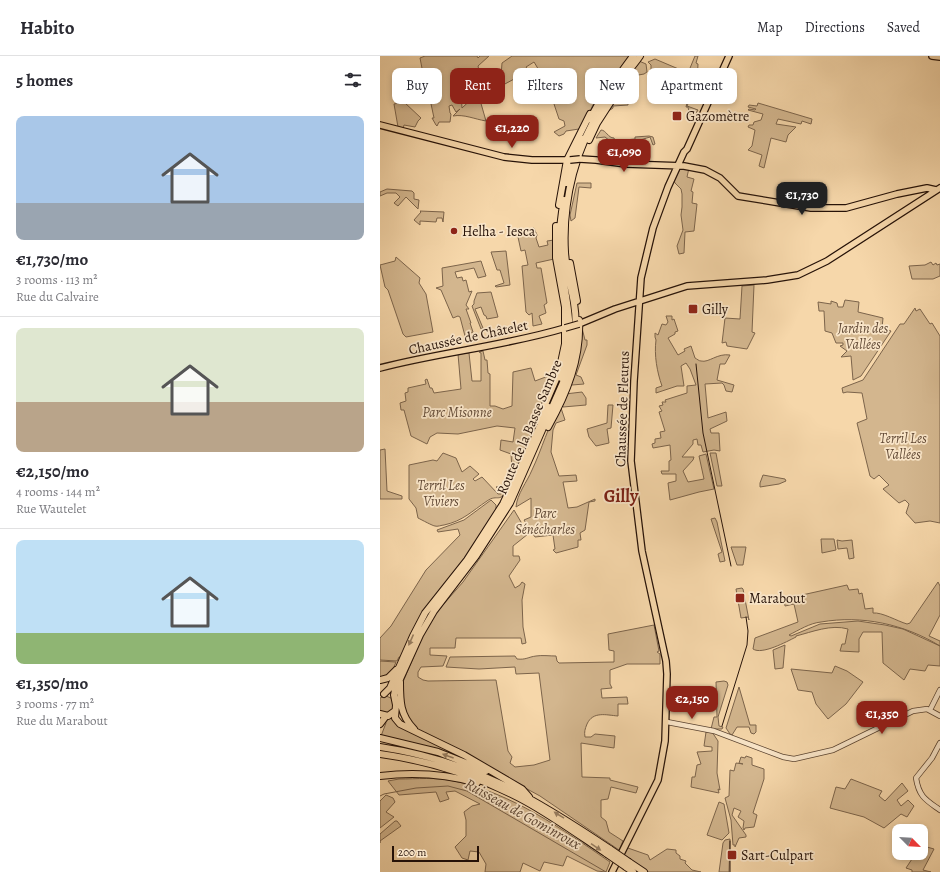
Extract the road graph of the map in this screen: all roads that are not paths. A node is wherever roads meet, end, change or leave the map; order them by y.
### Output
1 (640, 56) edge
2 (725, 56) edge
3 (729, 56) edge
4 (932, 56) edge
5 (940, 57) edge
6 (632, 60) edge
7 (380, 125) edge
8 (684, 152) junction
9 (581, 159) junction
10 (569, 160) junction
11 (678, 166) junction
12 (938, 189) edge
13 (640, 302) junction
14 (579, 324) junction
15 (561, 329) junction
16 (380, 368) edge
17 (533, 454) junction
18 (526, 456) junction
19 (399, 668) junction
20 (400, 678) junction
21 (380, 680) edge
22 (940, 690) edge
23 (382, 695) edge
24 (395, 699) junction
25 (930, 710) junction
26 (395, 711) junction
27 (940, 716) edge
28 (382, 719) edge
29 (667, 722) junction
30 (417, 732) junction
31 (380, 738) edge
32 (940, 743) edge
33 (380, 747) edge
34 (380, 754) edge
35 (380, 776) edge
36 (522, 788) junction
37 (501, 789) junction
38 (529, 797) junction
39 (940, 810) edge
40 (609, 852) junction
41 (628, 865) junction
42 (612, 872) edge
43 (633, 872) edge
44 (644, 872) edge

1 - 6 highway, Route de la Basse Sambre
2 - 8 main road
3 - 8 main road
4 - 5 main road
6 - 9 highway
6 - 10 highway
6 - 17 highway, Route de la Basse Sambre
6 - 18 highway, Route de la Basse Sambre
7 - 10 main road
8 - 11 main road, Chaussée de Fleurus
9 - 10 main road, bridge
9 - 11 main road
9 - 14 highway
10 - 15 highway
11 - 12 main road
11 - 13 main road, Chaussée de Fleurus
12 - 13 main road, Chaussée de Châtelet
13 - 14 main road, Chaussée de Châtelet
13 - 29 main road, Chaussée de Fleurus
14 - 15 main road, Chaussée de Châtelet, bridge
14 - 17 highway
15 - 16 main road, Chaussée de Châtelet
15 - 18 highway
17 - 20 highway, Route de la Basse Sambre
18 -> 19 highway, Route de la Basse Sambre
19 - 21 highway
19 - 23 highway, Route de la Basse Sambre
20 - 24 highway, Route de la Basse Sambre
20 - 30 highway
22 - 25 street
23 - 24 highway
24 - 26 highway, Route de la Basse Sambre
25 - 27 street
25 - 29 street
26 - 28 highway
26 - 30 highway
29 - 42 main road, Chaussée de Fleurus
30 - 36 highway
36 -> 31 highway
32 - 39 street
33 - 38 highway
34 - 37 highway
35 - 37 highway
36 - 38 highway
37 -> 40 highway
40 -> 38 highway
40 - 41 highway, bridge
41 - 43 highway
41 - 44 highway

